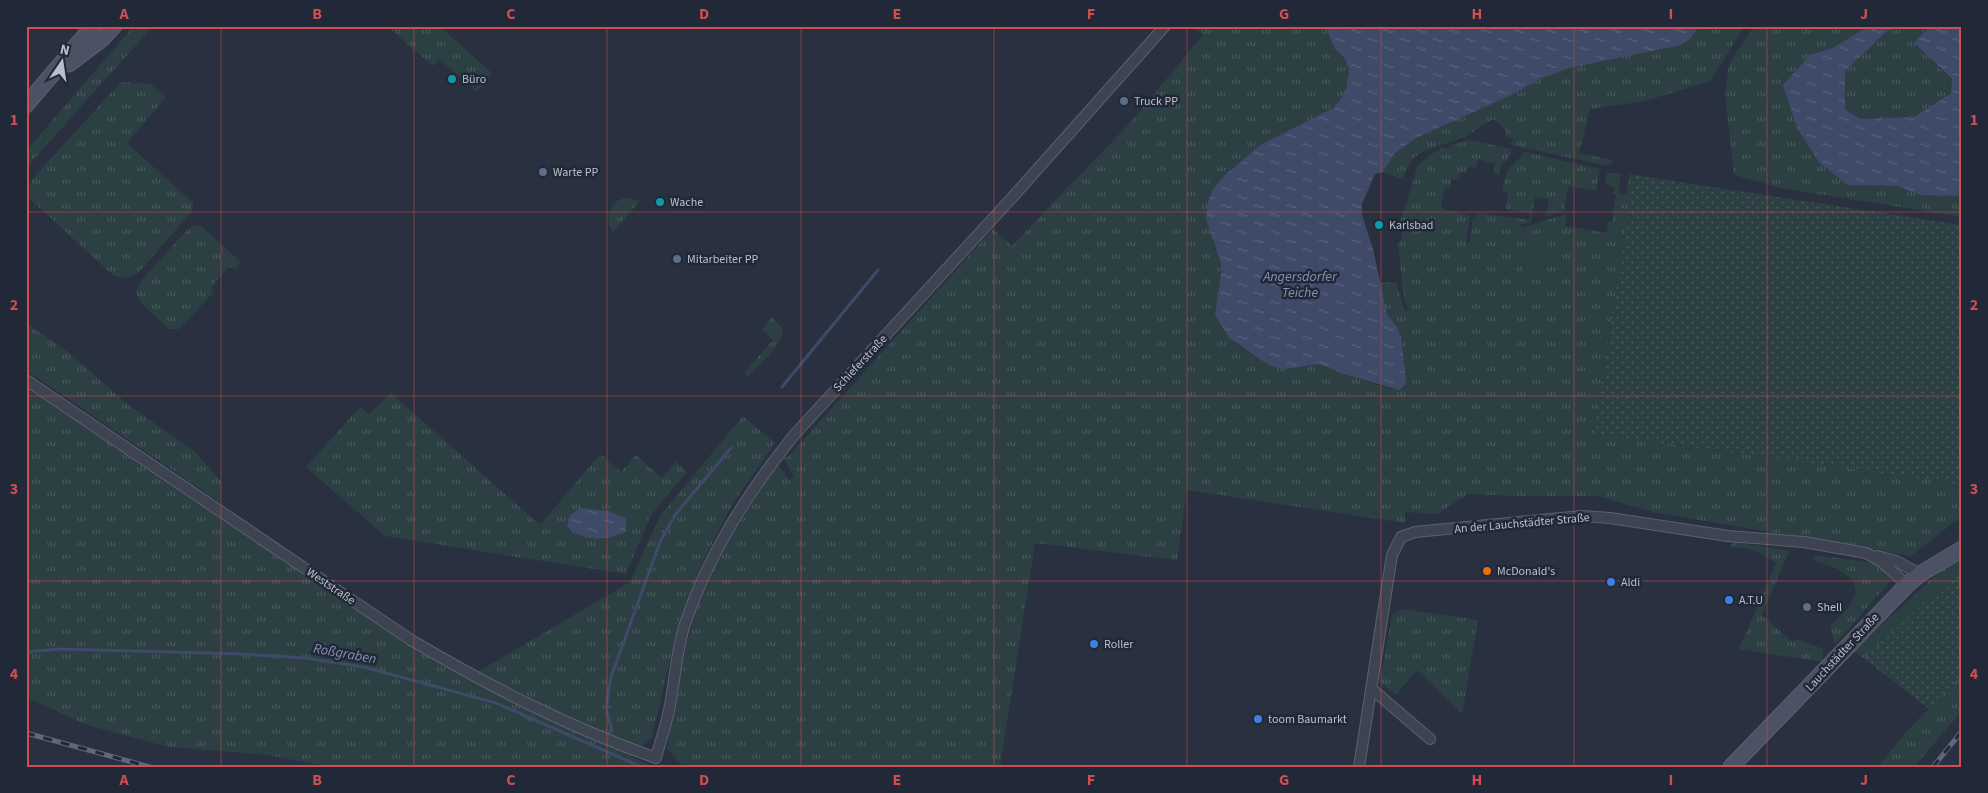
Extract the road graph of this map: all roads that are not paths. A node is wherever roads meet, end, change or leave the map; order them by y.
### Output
1 (93, 26) edge
2 (114, 26) edge
3 (1165, 26) edge
4 (46, 82) junction
5 (26, 105) edge
6 (26, 380) edge
7 (1962, 549) edge
8 (1866, 553) junction
9 (1920, 574) junction
10 (1907, 585) junction
11 (1372, 689) junction
12 (1430, 739) dead end
13 (656, 758) joint
14 (1359, 767) edge
15 (1731, 767) edge

1 - 4 main road
2 - 4 main road
3 - 13 street, Schieferstraße
4 - 5 main road
6 - 13 street, Weststraße
7 - 9 main road, Lauchstädter Straße
8 - 9 street
8 - 10 street, An der Lauchstädter Straße
8 - 11 street, An der Lauchstädter Straße
9 - 10 main road, Lauchstädter Straße
10 - 15 main road, Lauchstädter Straße
11 - 12 street
11 - 14 street, An der Lauchstädter Straße

